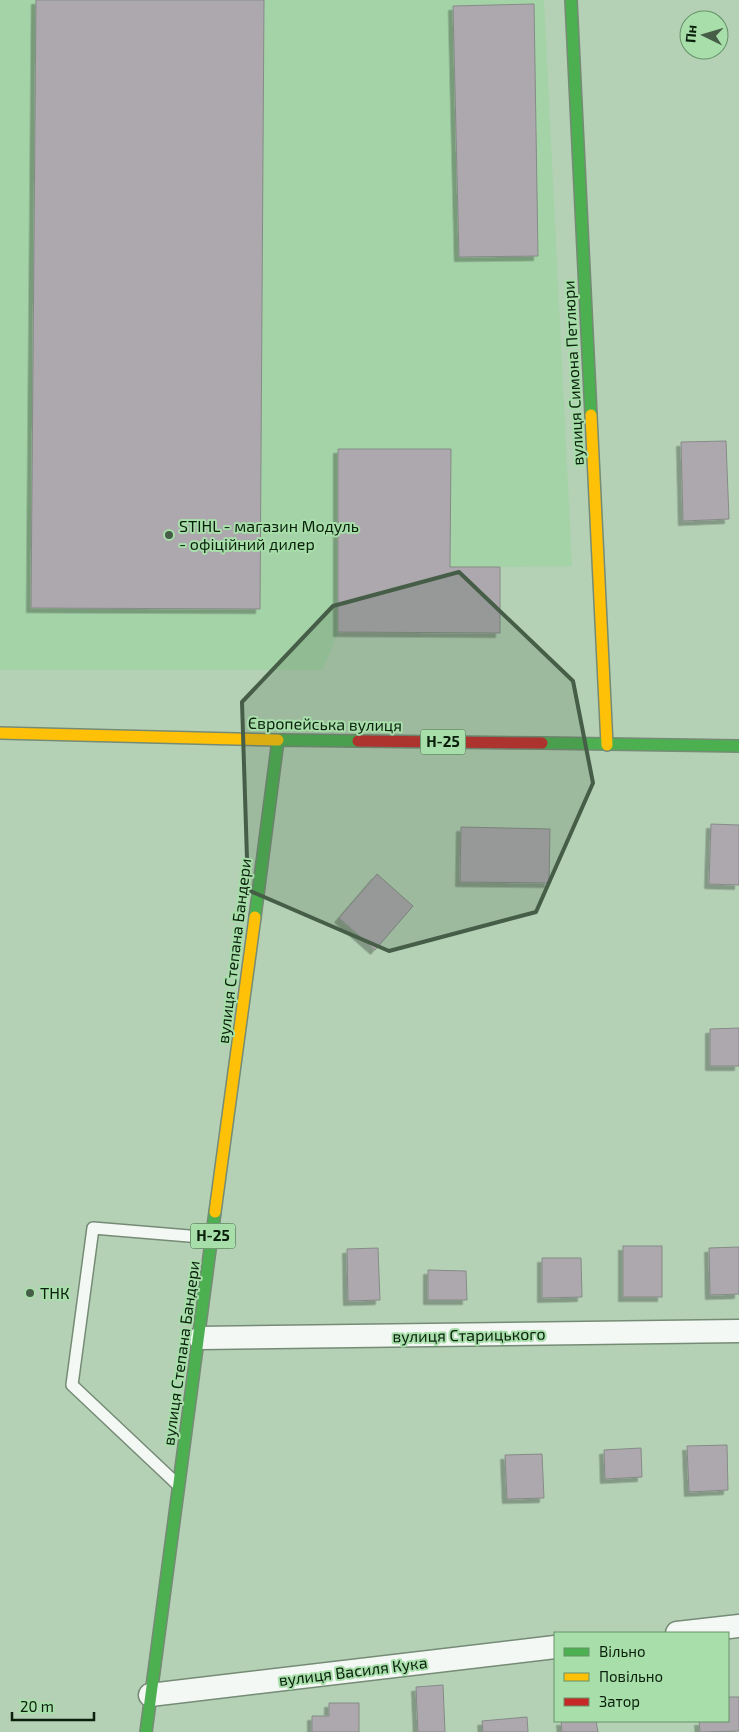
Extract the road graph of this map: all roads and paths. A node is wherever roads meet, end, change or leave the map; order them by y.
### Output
1 (571, 0) edge
2 (0, 733) edge
3 (278, 740) junction
4 (607, 745) junction
5 (739, 746) edge
6 (213, 1238) junction
7 (739, 1331) edge
8 (200, 1338) junction
9 (179, 1486) junction
10 (739, 1626) edge
11 (686, 1632) edge
12 (554, 1647) edge
13 (150, 1695) junction
14 (146, 1732) edge

1 - 4 main road, вулиця Симона Петлюри
2 - 3 main road, Європейська вулиця
3 - 4 main road, Європейська вулиця / Н-25
3 - 6 main road, вулиця Степана Бандери / Н-25
4 - 5 main road, Європейська вулиця / Н-25
6 - 8 main road, вулиця Степана Бандери / Н-25
6 - 9 lane
7 - 8 street, вулиця Старицького
8 - 9 main road, вулиця Степана Бандери / Н-25
9 - 13 main road, вулиця Степана Бандери / Н-25
10 - 11 street
12 - 13 street, вулиця Василя Кука
13 - 14 main road, вулиця Степана Бандери / Н-25

